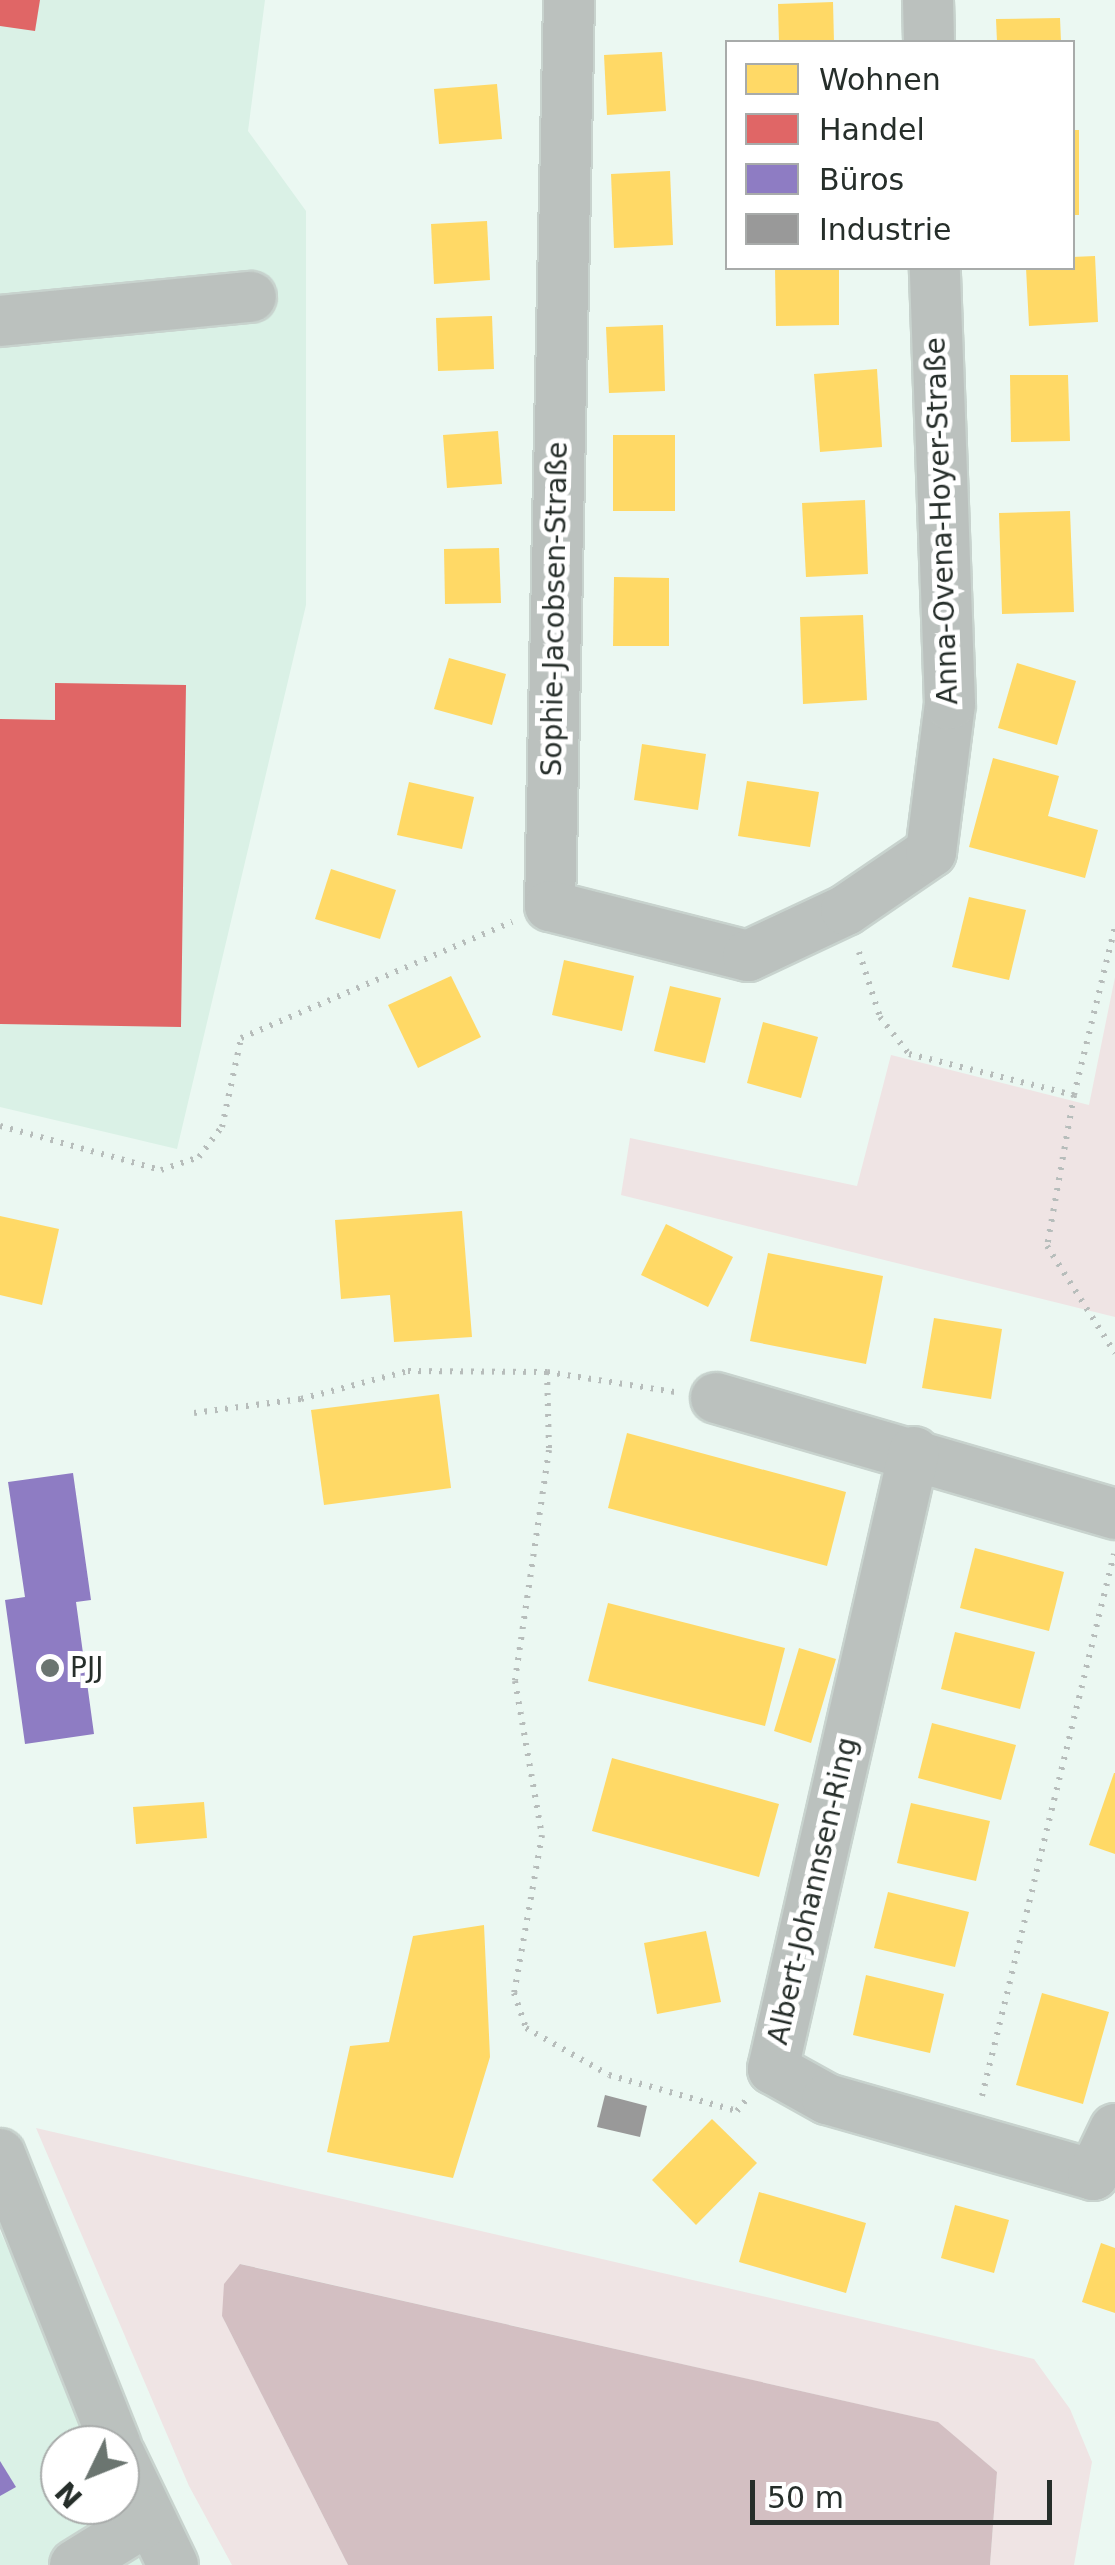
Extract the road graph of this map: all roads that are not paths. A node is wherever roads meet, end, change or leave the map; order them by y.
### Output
1 (569, 0) edge
2 (928, 0) edge
3 (929, 40) edge
4 (935, 270) edge
5 (250, 297) dead end
6 (0, 321) edge
7 (846, 910) joint
8 (716, 1398) road end
9 (914, 1452) junction
10 (1115, 1514) edge
11 (1115, 2129) edge
12 (0, 2154) edge
13 (108, 2425) edge
14 (140, 2506) edge
15 (146, 2521) junction
16 (75, 2565) edge
17 (173, 2565) edge

1 - 7 street, Sophie-Jacobsen-Straße
2 - 3 street
4 - 7 street, Anna-Ovena-Hoyer-Straße
5 - 6 street
8 - 9 street
9 - 10 street
9 - 11 street, Albert-Johannsen-Ring
12 - 13 street
14 - 15 street
15 - 16 street
15 - 17 street

